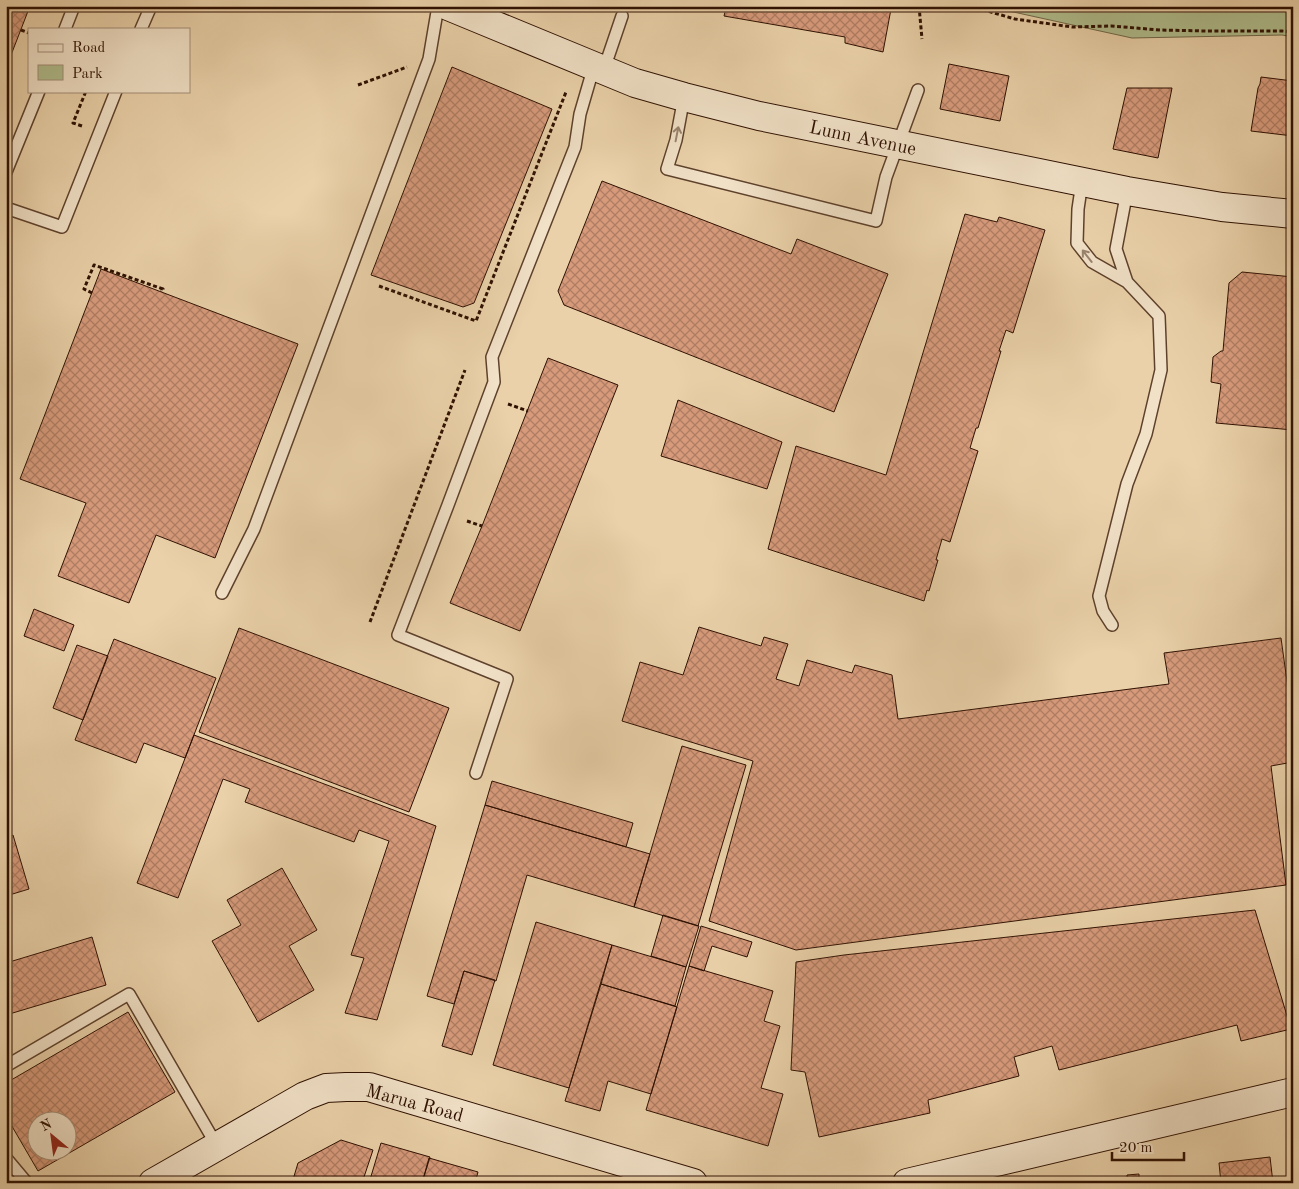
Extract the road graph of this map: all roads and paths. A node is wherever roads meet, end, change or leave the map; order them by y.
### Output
1 (74, 6) edge
2 (151, 6) edge
3 (438, 6) edge
4 (448, 6) edge
5 (919, 6) edge
6 (970, 6) edge
7 (622, 16) dead end
8 (144, 18) edge
9 (64, 28) edge
10 (21, 30) dead end
11 (1293, 32) edge
12 (28, 33) edge
13 (922, 39) dead end
14 (429, 60) junction
15 (599, 68) junction
16 (358, 84) dead end
17 (918, 90) dead end
18 (39, 92) edge
19 (86, 92) edge
20 (116, 92) edge
21 (566, 92) dead end
22 (684, 97) junction
23 (82, 126) dead end
24 (899, 144) junction
25 (6, 172) edge
26 (1082, 182) junction
27 (1127, 191) junction
28 (6, 208) edge
29 (1293, 214) edge
30 (1127, 282) junction
31 (379, 286) dead end
32 (161, 291) dead end
33 (92, 293) dead end
34 (465, 370) dead end
35 (508, 404) dead end
36 (528, 411) dead end
37 (467, 521) dead end
38 (482, 526) dead end
39 (222, 593) dead end
40 (370, 622) dead end
41 (1112, 625) dead end
42 (476, 773) dead end
43 (6, 1066) edge
44 (1293, 1092) edge
45 (217, 1146) junction
46 (6, 1158) edge
47 (27, 1183) edge
48 (153, 1183) edge
49 (692, 1183) edge
50 (907, 1183) edge

1 - 9 lane
2 - 8 lane
3 - 14 lane
4 - 15 street, Lunn Avenue
5 - 13 path
6 - 11 path
7 - 15 lane
10 - 12 path
14 - 16 path
14 - 39 lane
15 - 22 street, Lunn Avenue
15 - 42 lane
17 - 24 lane
18 - 25 lane
19 - 23 path
20 - 28 lane
21 - 31 path
22 - 24 street, Lunn Avenue
24 -> 22 lane
24 - 26 street, Lunn Avenue
26 - 27 street, Lunn Avenue
30 -> 26 lane
27 - 29 street, Lunn Avenue
27 - 30 lane
30 - 41 lane
32 - 33 path
34 - 40 path
35 - 36 path
37 - 38 path
43 - 45 lane
44 - 50 street
45 - 48 street, Marua Road
45 - 49 street, Marua Road
46 - 47 lane

